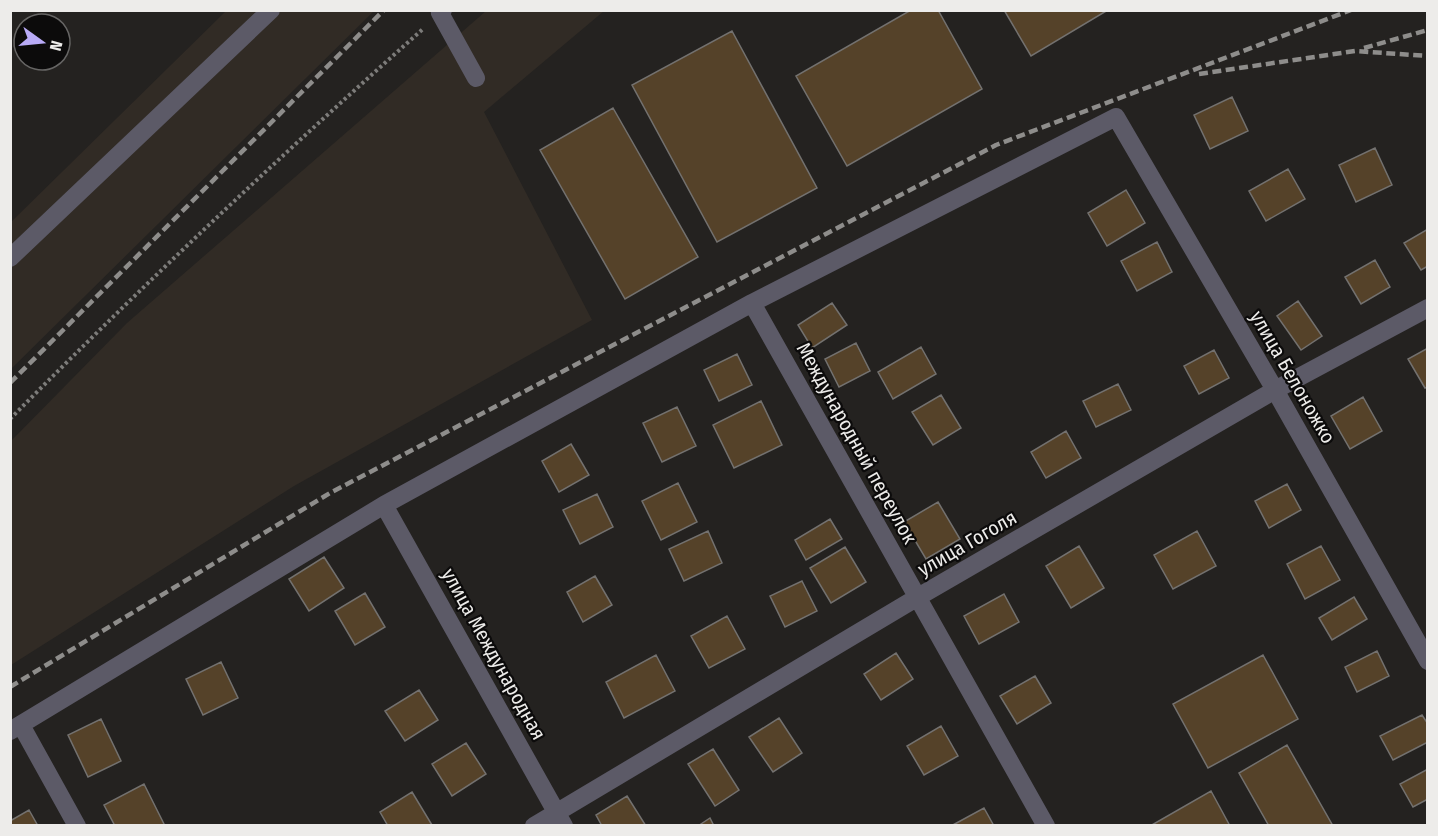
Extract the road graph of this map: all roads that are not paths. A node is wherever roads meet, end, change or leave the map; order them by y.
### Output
1 (272, 10) edge
2 (442, 12) edge
3 (476, 78) dead end
4 (10, 258) edge
5 (752, 303) junction
6 (1428, 308) edge
7 (1275, 390) junction
8 (384, 505) junction
9 (918, 597) junction
10 (1428, 661) edge
11 (16, 728) edge
12 (561, 819) edge
13 (77, 825) edge
14 (534, 825) edge
15 (1046, 825) edge

1 - 4 street
2 - 3 street
5 - 7 street, улица Белоножко
5 - 8 street
5 - 9 street, Международный переулок
6 - 7 street, улица Гоголя
7 - 9 street, улица Гоголя
7 - 10 street, улица Белоножко
8 - 11 street
8 - 12 street, улица Международная
9 - 12 street, улица Гоголя
9 - 15 street, Международный переулок
11 - 13 street
12 - 14 street, улица Гоголя

